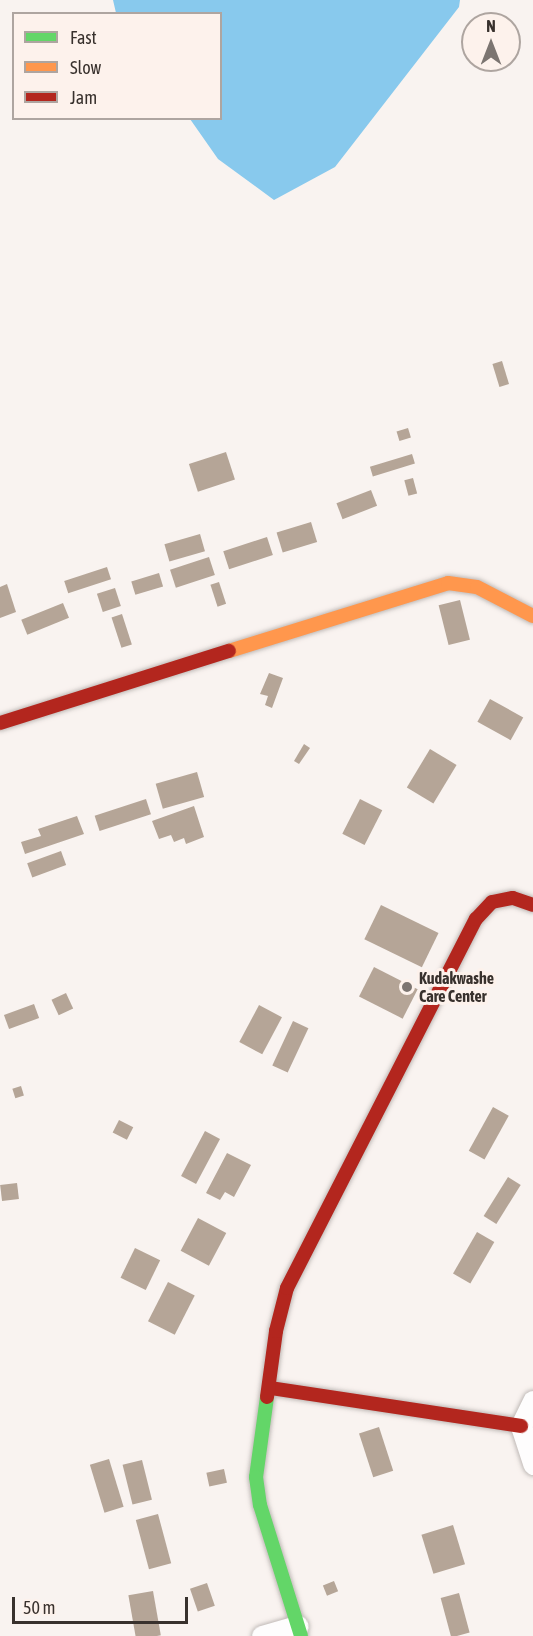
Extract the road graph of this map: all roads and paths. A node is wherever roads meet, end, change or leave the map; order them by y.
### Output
1 (533, 616) edge
2 (0, 723) edge
3 (533, 905) edge
4 (270, 1388) junction
5 (533, 1401) edge
6 (521, 1426) junction
7 (533, 1464) edge
8 (300, 1631) edge
9 (262, 1636) edge

1 - 2 street
3 - 4 street
4 - 6 street
4 - 8 street
5 - 6 street
6 - 7 street
8 - 9 street

